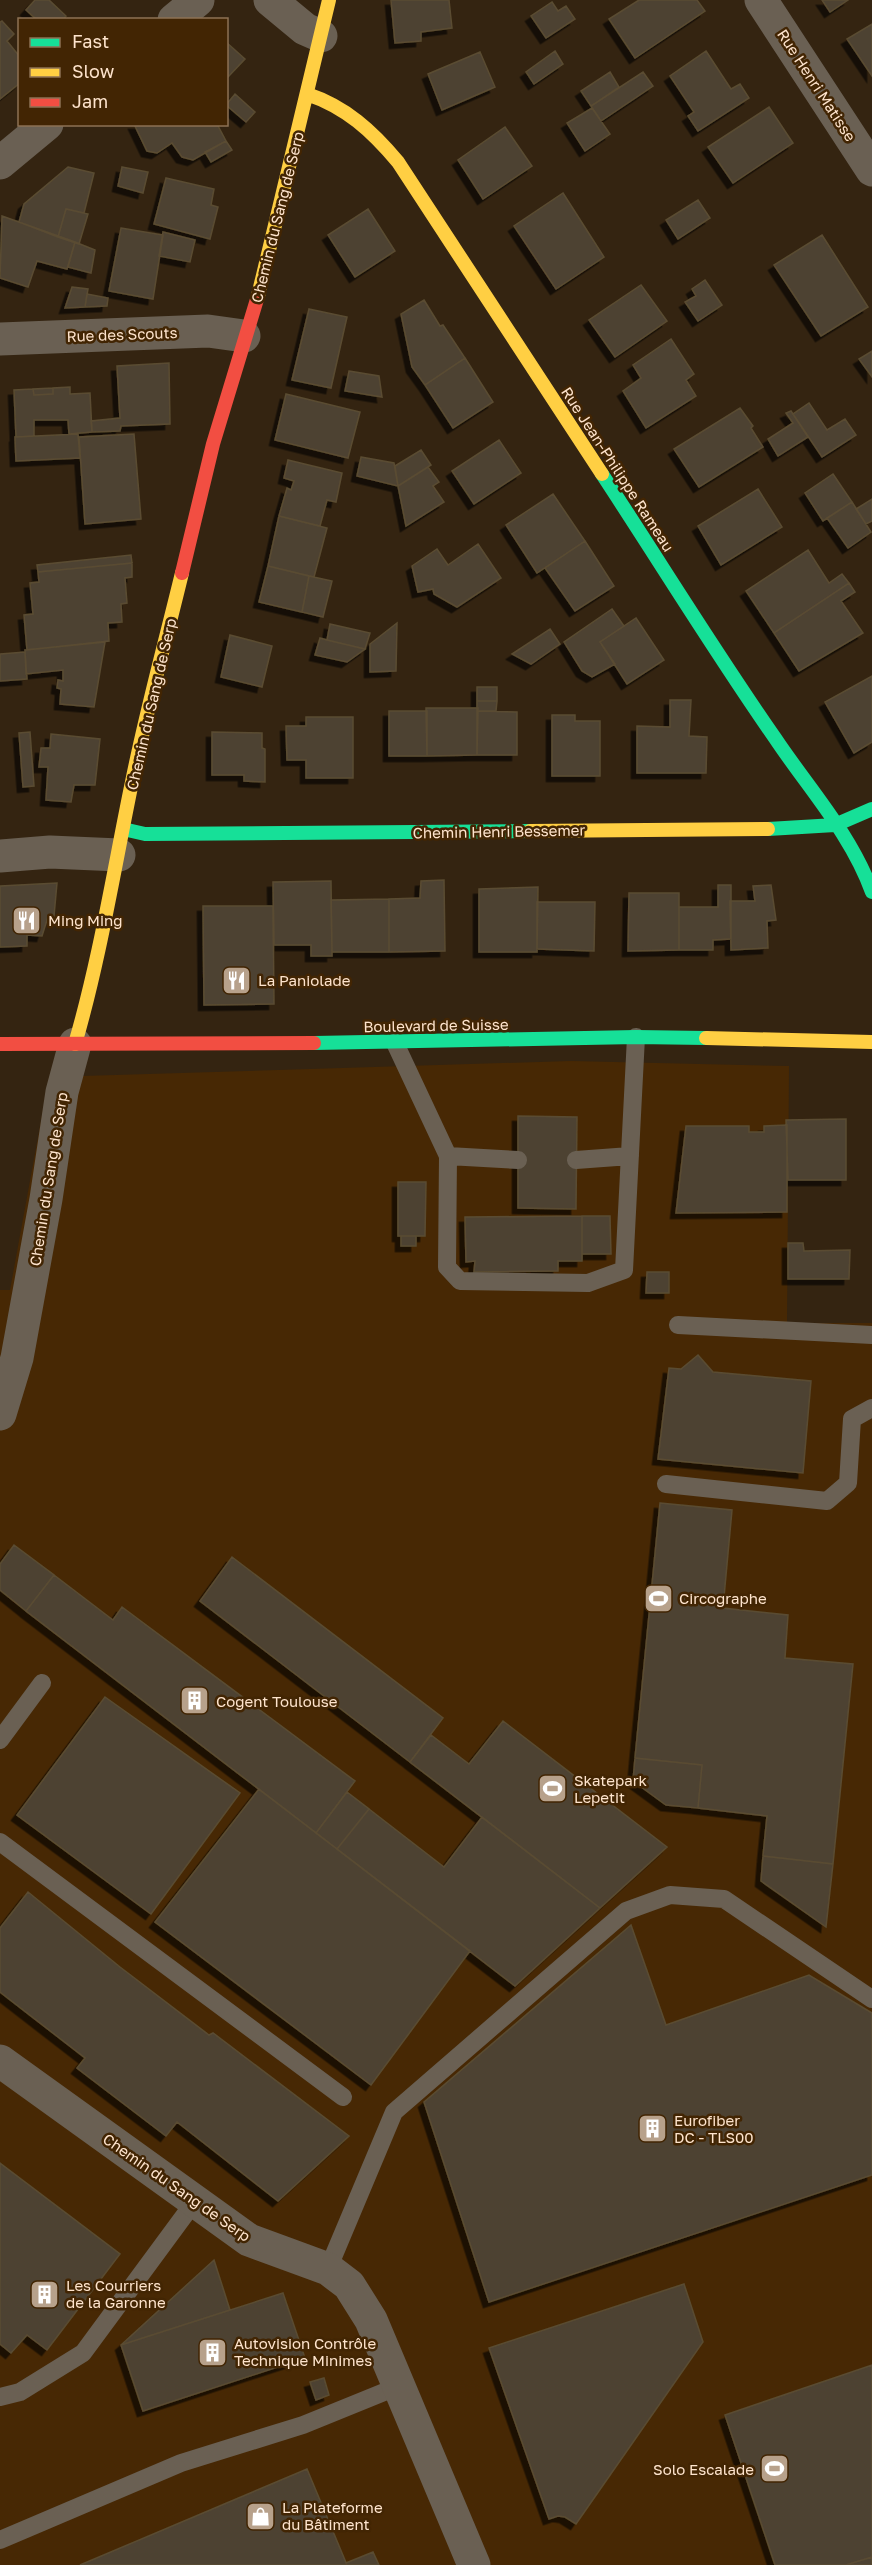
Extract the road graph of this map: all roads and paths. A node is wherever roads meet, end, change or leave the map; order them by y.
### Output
1 (198, 0) edge
2 (270, 0) edge
3 (329, 0) edge
4 (762, 0) edge
5 (176, 18) edge
6 (321, 36) junction
7 (308, 94) junction
8 (45, 126) edge
9 (0, 163) edge
10 (872, 170) edge
11 (244, 336) junction
12 (0, 339) edge
13 (872, 810) edge
14 (835, 825) junction
15 (121, 842) junction
16 (0, 856) edge
17 (872, 892) edge
18 (636, 1037) junction
19 (872, 1042) edge
20 (395, 1043) junction
21 (0, 1044) edge
22 (75, 1044) junction
23 (448, 1156) junction
24 (630, 1156) junction
25 (518, 1160) dead end
26 (576, 1160) dead end
27 (678, 1325) dead end
28 (872, 1335) edge
29 (872, 1408) edge
30 (0, 1414) edge
31 (666, 1484) dead end
32 (42, 1683) dead end
33 (0, 1740) edge
34 (0, 1842) edge
35 (872, 1999) edge
36 (0, 2061) edge
37 (343, 2097) dead end
38 (195, 2201) junction
39 (328, 2269) junction
40 (399, 2386) junction
41 (0, 2397) edge
42 (0, 2540) edge
43 (474, 2565) edge

1 - 5 street
2 - 6 street
3 - 6 street, Chemin du Sang de Serp
4 - 10 street, Rue Henri Matisse
6 - 7 street, Chemin du Sang de Serp
7 - 11 street, Chemin du Sang de Serp
7 - 14 street, Rue Jean-Philippe Rameau
8 - 9 street
11 - 12 street, Rue des Scouts
11 - 15 street, Chemin du Sang de Serp
13 - 14 street, Chemin Henri Bessemer
14 - 15 street, Chemin Henri Bessemer
14 - 17 street, Rue Jean-Philippe Rameau
15 - 16 street, Chemin Henri Bessemer
15 - 22 street, Chemin du Sang de Serp
18 - 19 street, Boulevard de Suisse
18 - 20 street, Boulevard de Suisse
18 - 24 lane
20 - 22 street, Boulevard de Suisse
20 - 23 lane
21 - 22 street, Boulevard de Suisse
22 - 30 street, Chemin du Sang de Serp
23 - 24 lane
23 - 25 lane
24 - 26 lane
27 - 28 lane
29 - 31 lane
32 - 33 lane
34 - 37 lane
35 - 39 lane
36 - 38 street, Chemin du Sang de Serp
38 - 39 street, Chemin du Sang de Serp
38 - 41 lane
39 - 40 street, Chemin du Sang de Serp
40 - 42 lane
40 - 43 street, Chemin du Sang de Serp

